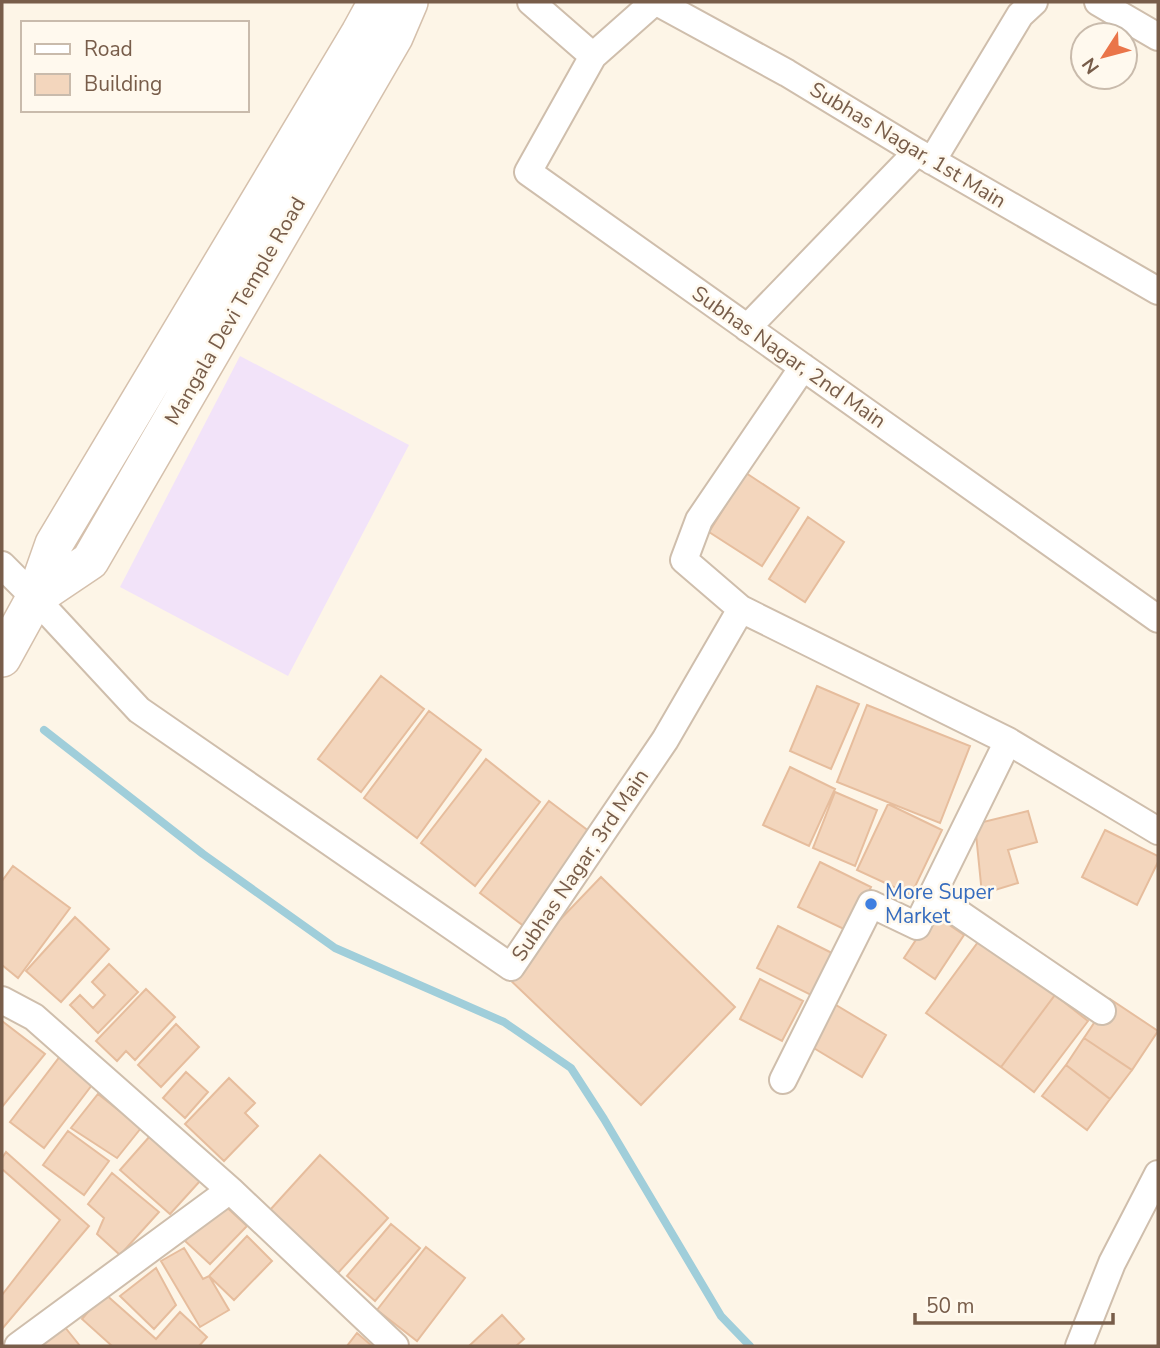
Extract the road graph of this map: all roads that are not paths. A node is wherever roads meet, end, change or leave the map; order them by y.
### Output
1 (377, 2) edge
2 (409, 2) edge
3 (531, 2) edge
4 (656, 2) edge
5 (1034, 2) edge
6 (1098, 2) edge
7 (1158, 37) edge
8 (593, 56) junction
9 (925, 157) junction
10 (1158, 291) edge
11 (747, 328) junction
12 (803, 367) junction
13 (2, 565) edge
14 (36, 598) junction
15 (741, 609) junction
16 (1158, 619) edge
17 (2, 658) edge
18 (1008, 741) junction
19 (1158, 831) edge
20 (932, 895) junction
21 (2, 1000) edge
22 (1102, 1011) dead end
23 (783, 1080) dead end
24 (1158, 1174) edge
25 (230, 1190) junction
26 (18, 1346) edge
27 (395, 1346) edge
28 (1079, 1346) edge

1 - 14 main road, Mangala Devi Temple Road
2 - 14 main road, Mangala Devi Temple Road
3 - 8 street
4 - 8 street, Subhas Nagar, 1st Main
4 - 9 street, Subhas Nagar, 1st Main
5 - 9 street
6 - 7 street
8 - 11 street, Subhas Nagar, 2nd Main
9 - 10 street, Subhas Nagar, 1st Main
9 - 11 street
11 - 12 street, Subhas Nagar, 2nd Main
12 - 15 street
12 - 16 street, Subhas Nagar, 2nd Main
13 - 14 street, Subhas Nagar, 3rd Main
14 - 15 street, Subhas Nagar, 3rd Main
14 - 17 main road, Mangala Devi Temple Road
15 - 18 street
18 - 19 street
18 - 20 street
20 - 22 street
20 - 23 street
21 - 25 street
24 - 28 street
25 - 26 street
25 - 27 street

